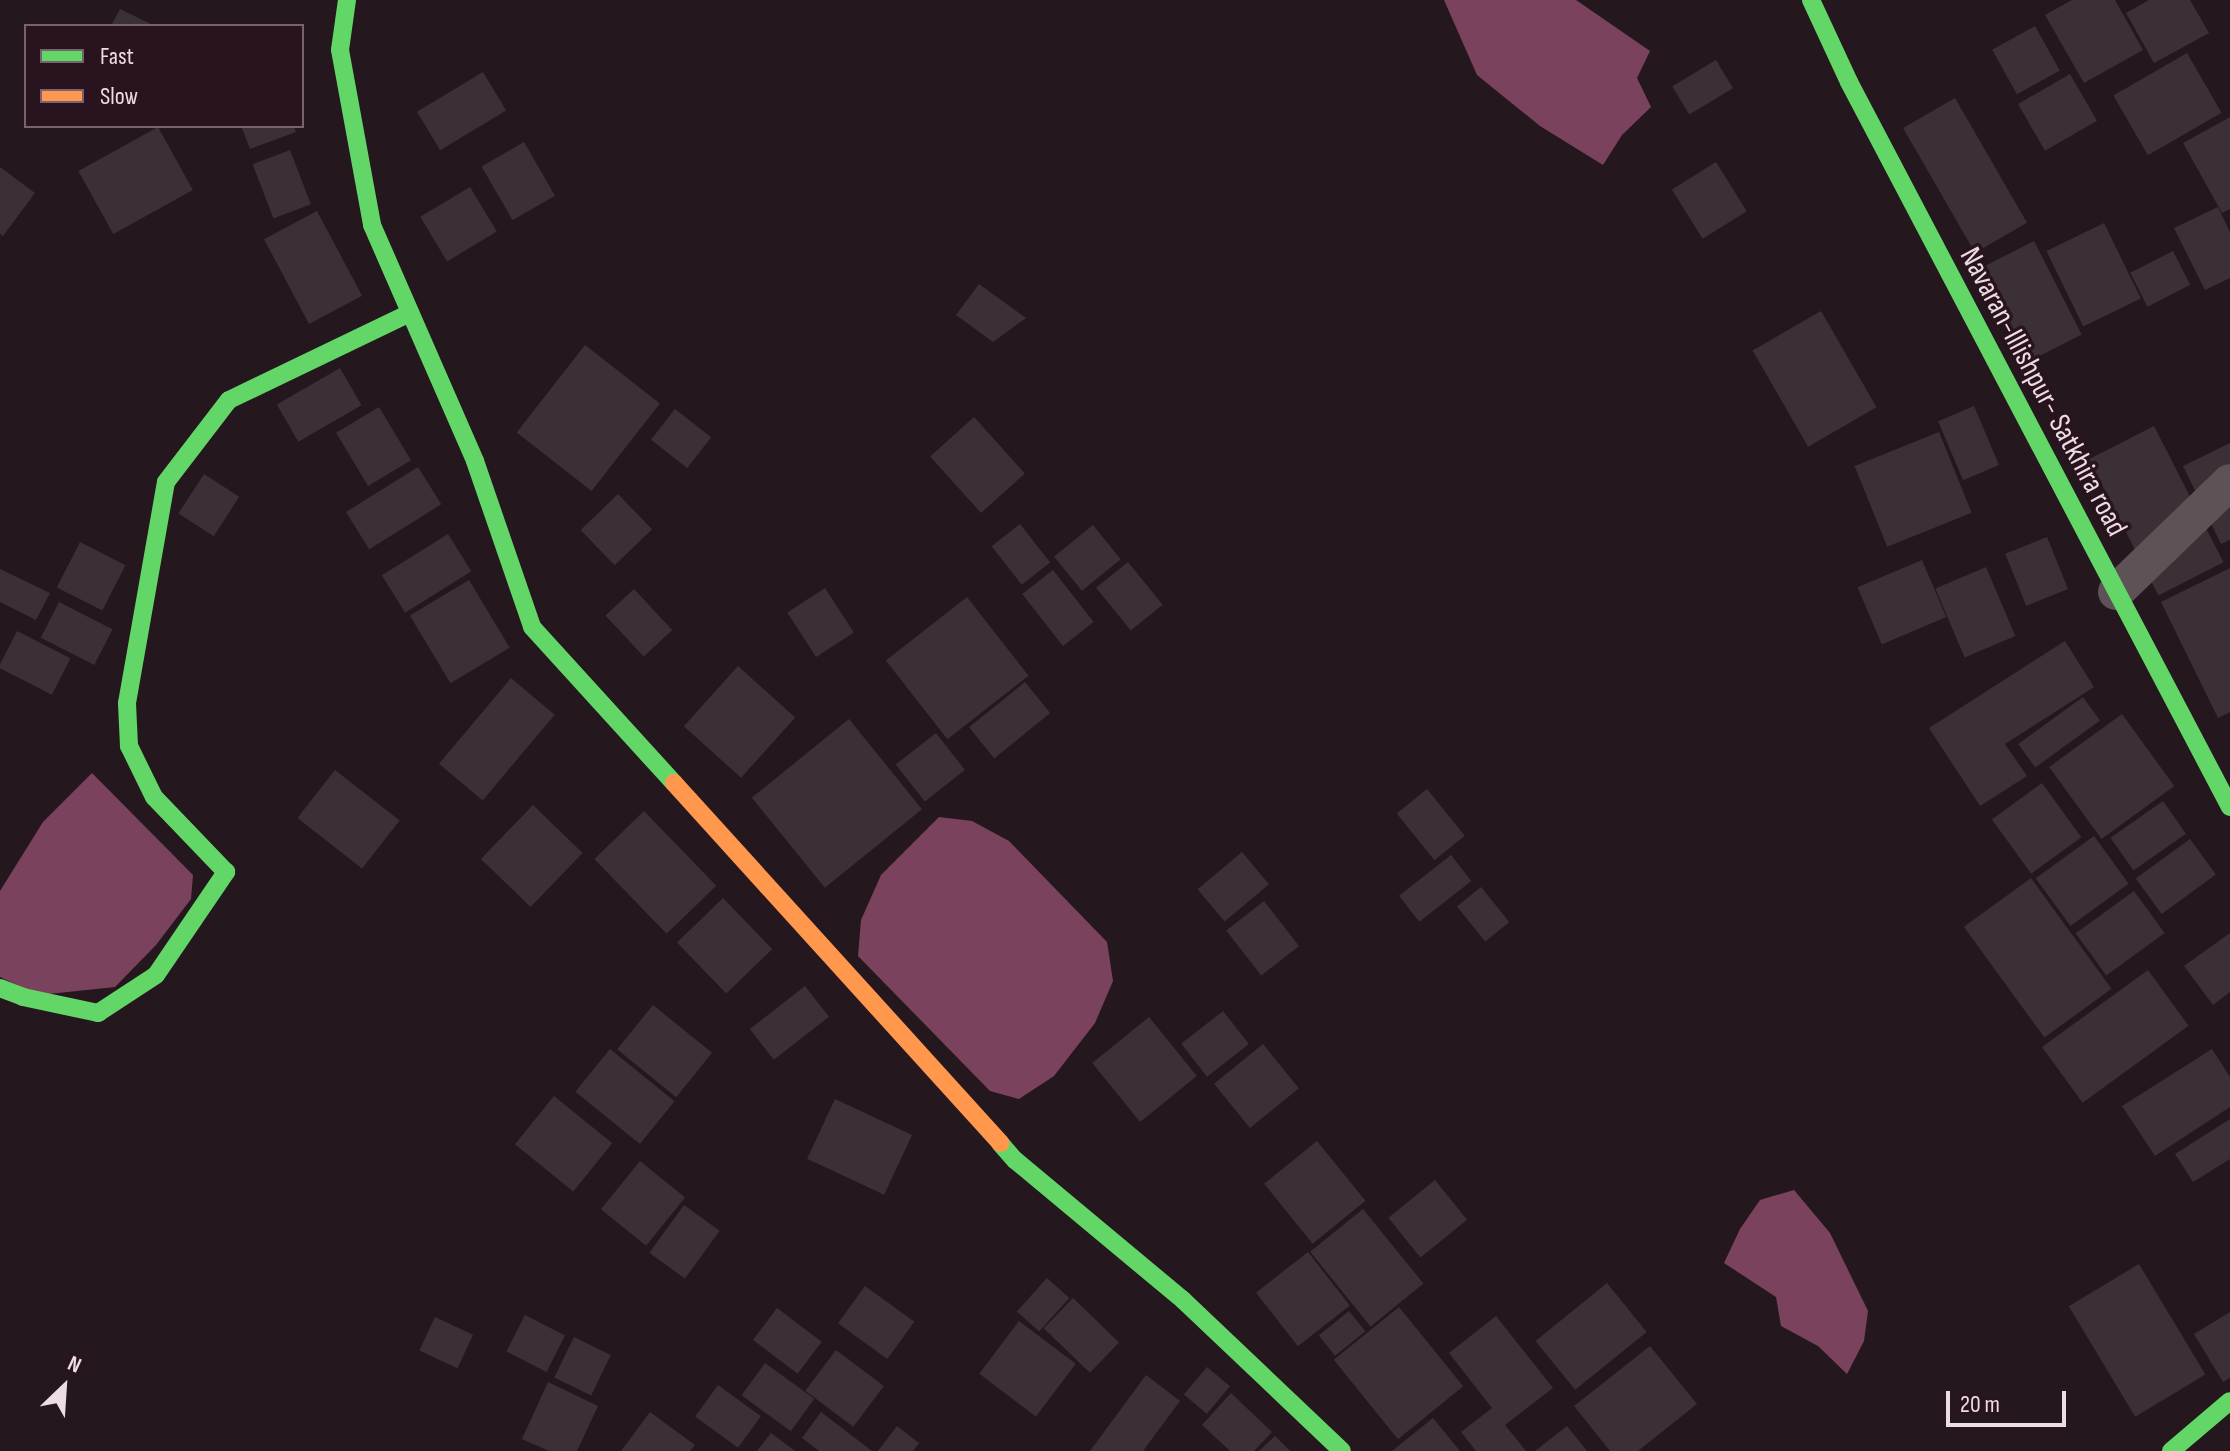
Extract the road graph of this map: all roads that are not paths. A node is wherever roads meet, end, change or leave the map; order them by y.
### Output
1 (347, 0) edge
2 (1811, 0) edge
3 (410, 313) junction
4 (2230, 482) edge
5 (2116, 592) junction
6 (2230, 807) edge
7 (0, 988) edge
8 (2230, 1401) edge
9 (1342, 1451) edge
10 (2171, 1451) edge

1 - 3 main road
2 - 5 main road, Navaran-Illishpur- Satkhira road
3 - 7 main road
3 - 9 main road
4 - 5 street
5 - 6 main road, Navaran-Illishpur- Satkhira road
8 - 10 main road

